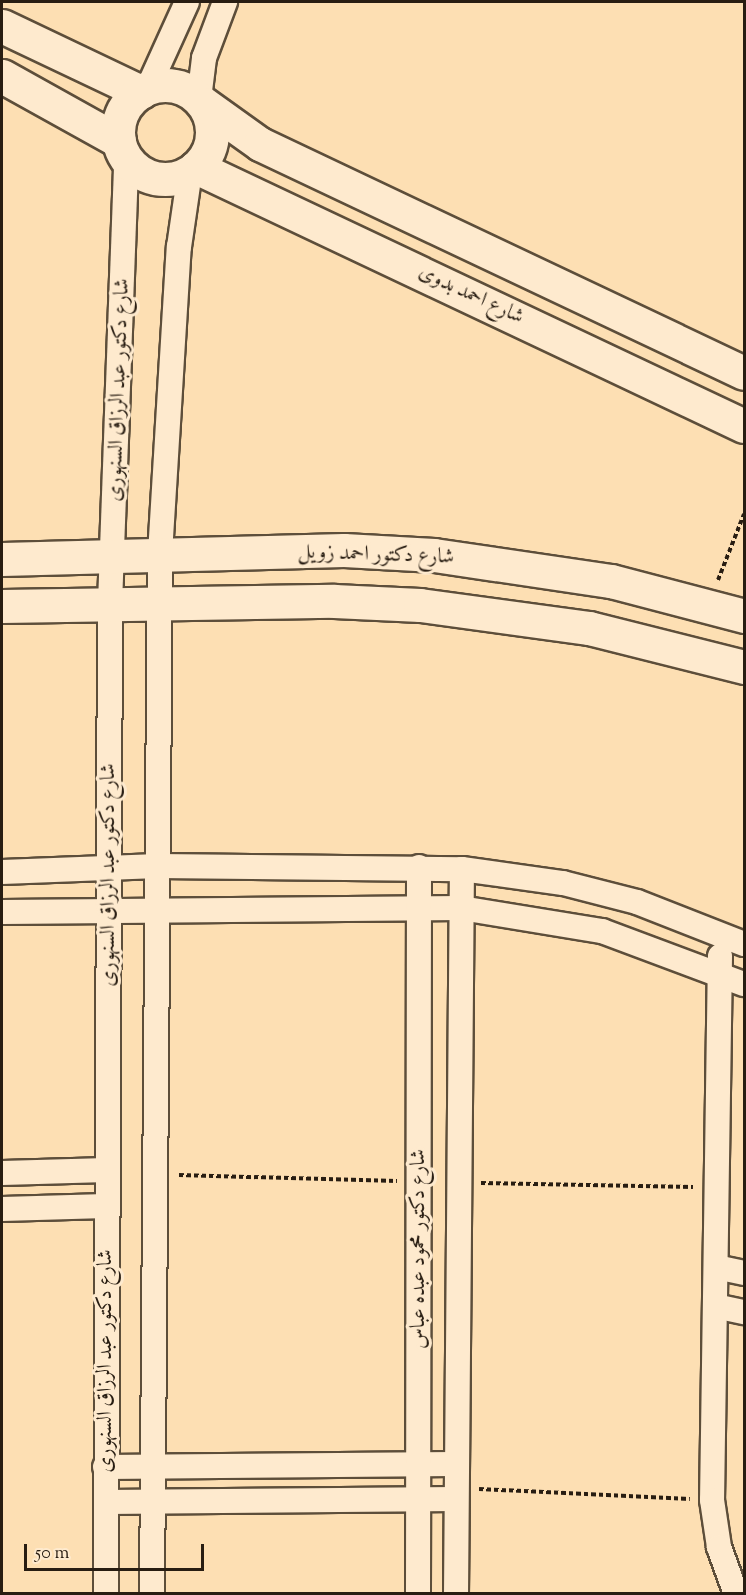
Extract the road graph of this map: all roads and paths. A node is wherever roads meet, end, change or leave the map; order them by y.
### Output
1 (187, 2) edge
2 (225, 2) edge
3 (2, 26) edge
4 (2, 76) edge
5 (145, 90) junction
6 (202, 102) junction
7 (123, 149) junction
8 (193, 170) junction
9 (744, 373) edge
10 (744, 426) edge
11 (744, 514) edge
12 (160, 554) junction
13 (112, 555) junction
14 (2, 559) edge
15 (159, 603) junction
16 (110, 604) junction
17 (708, 605) junction
18 (2, 606) edge
19 (744, 616) edge
20 (744, 668) edge
21 (158, 866) junction
22 (420, 867) junction
23 (109, 868) junction
24 (462, 869) junction
25 (2, 872) edge
26 (419, 905) junction
27 (158, 908) junction
28 (461, 908) junction
29 (108, 909) junction
30 (2, 912) edge
31 (720, 933) junction
32 (744, 944) edge
33 (720, 971) junction
34 (744, 984) edge
35 (107, 1170) junction
36 (2, 1173) edge
37 (154, 1174) junction
38 (419, 1182) junction
39 (457, 1183) junction
40 (717, 1187) junction
41 (106, 1206) junction
42 (2, 1209) edge
43 (716, 1267) junction
44 (744, 1273) edge
45 (715, 1306) junction
46 (744, 1312) edge
47 (418, 1464) junction
48 (152, 1466) junction
49 (105, 1467) junction
50 (455, 1484) junction
51 (419, 1499) junction
52 (712, 1500) junction
53 (153, 1501) junction
54 (106, 1502) junction
55 (106, 1593) edge
56 (152, 1593) edge
57 (418, 1593) edge
58 (456, 1593) edge
59 (736, 1593) edge

1 - 5 street
2 - 6 street
3 - 5 street
4 - 7 street
5 - 6 street
5 - 7 street
6 - 8 street
6 - 9 street
7 - 8 street
7 - 13 street, شارع دكتور عبد الرزاق السنهورى
8 - 10 street, شارع احمد بدوى
8 - 12 street
11 - 17 path
12 - 13 street, شارع دكتور احمد زويل
12 - 15 street
12 - 17 street, شارع دكتور احمد زويل
13 - 14 street, شارع دكتور احمد زويل
13 - 16 street, شارع دكتور عبد الرزاق السنهورى
15 - 16 street
15 - 20 street
15 - 21 street
16 - 18 street
16 - 23 street, شارع دكتور عبد الرزاق السنهورى
17 - 19 street, شارع دكتور احمد زويل
21 - 22 street
21 - 23 street
21 - 27 street
22 - 24 street
22 - 26 street, شارع دكتور محمود عبده عباس
23 - 25 street
23 - 29 street, شارع دكتور عبد الرزاق السنهورى
24 - 28 street, شارع دكتور محمود عبده عباس
24 - 31 street
26 - 27 street
26 - 28 street
26 - 38 street, شارع دكتور محمود عبده عباس
27 - 29 street
27 - 37 street
28 - 33 street
28 - 39 street, شارع دكتور محمود عبده عباس
29 - 30 street
29 - 35 street, شارع دكتور عبد الرزاق السنهورى
31 - 32 street
31 - 33 street
33 - 34 street
33 - 40 street
35 - 36 street
35 - 41 street, شارع دكتور عبد الرزاق السنهورى
37 - 38 path
37 - 48 street
38 - 47 street, شارع دكتور محمود عبده عباس
39 - 40 path
39 - 50 street, شارع دكتور محمود عبده عباس
40 - 43 street
41 - 42 street
41 - 49 street, شارع دكتور عبد الرزاق السنهورى
43 - 44 street
43 - 45 street
45 - 46 street
45 - 52 street
47 - 48 street
47 - 50 street
47 - 51 street, شارع دكتور محمود عبده عباس
48 - 49 street
48 - 53 street
49 - 54 street, شارع دكتور عبد الرزاق السنهورى
50 - 51 street
50 - 52 path
50 - 58 street, شارع دكتور محمود عبده عباس
51 - 53 street
51 - 57 street, شارع دكتور محمود عبده عباس
52 - 59 street
53 - 54 street
53 - 56 street
54 - 55 street, شارع دكتور عبد الرزاق السنهورى

